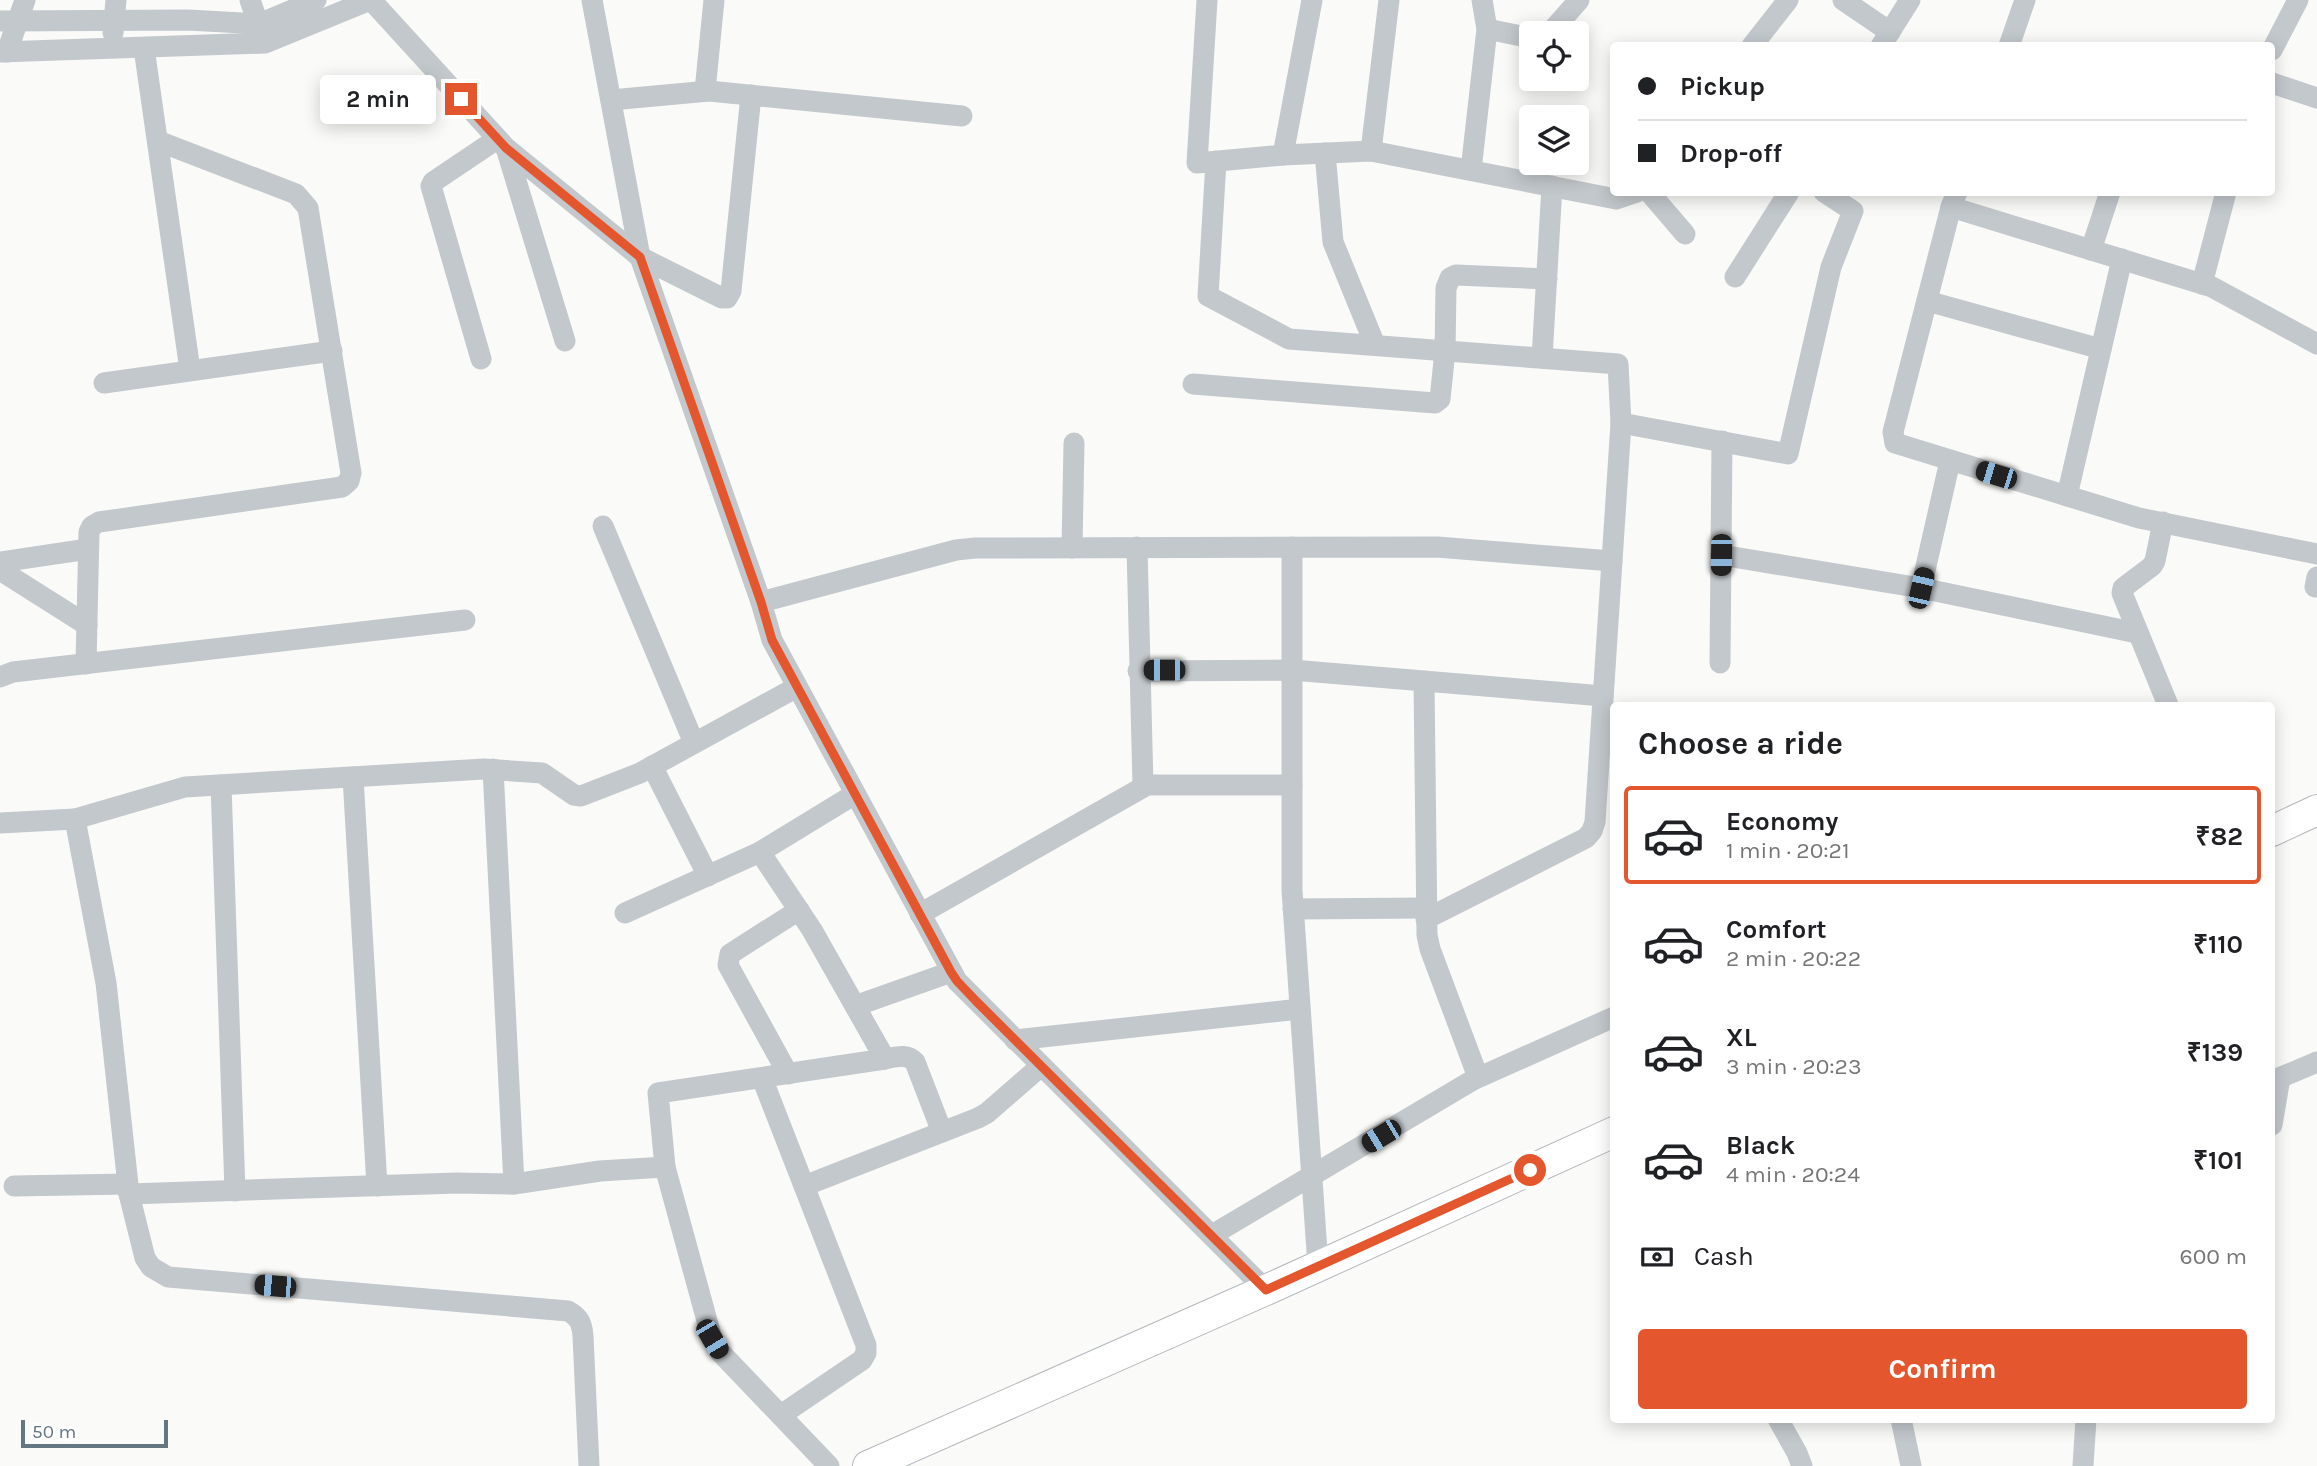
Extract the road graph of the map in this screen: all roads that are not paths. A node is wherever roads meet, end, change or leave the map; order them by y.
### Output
1 (25, 0) edge
2 (250, 0) edge
3 (371, 0) edge
4 (592, 0) edge
5 (714, 0) edge
6 (1207, 0) edge
7 (1312, 0) edge
8 (1389, 0) edge
9 (1482, 0) edge
10 (1579, 0) edge
11 (1788, 0) edge
12 (1843, 0) edge
13 (1910, 0) edge
14 (2025, 0) edge
15 (2298, 0) edge
16 (115, 10) edge
17 (306, 12) edge
18 (188, 20) junction
19 (9, 21) edge
20 (1561, 21) edge
21 (1487, 29) junction
22 (268, 32) junction
23 (1519, 36) edge
24 (1886, 39) edge
25 (1755, 42) edge
26 (2010, 42) edge
27 (2275, 44) edge
28 (187, 46) junction
29 (144, 48) junction
30 (112, 49) junction
31 (4, 52) edge
32 (2275, 84) edge
33 (705, 91) junction
34 (751, 94) junction
35 (2317, 98) edge
36 (611, 100) junction
37 (961, 116) dead end
38 (158, 141) junction
39 (501, 144) junction
40 (1371, 151) junction
41 (1325, 153) junction
42 (1283, 155) junction
43 (1216, 161) junction
44 (1471, 170) junction
45 (1552, 186) junction
46 (1625, 196) edge
47 (1652, 196) edge
48 (1786, 196) edge
49 (1830, 196) edge
50 (2109, 196) edge
51 (2225, 196) edge
52 (1954, 200) edge
53 (1685, 234) dead end
54 (2091, 250) junction
55 (640, 257) junction
56 (2122, 259) junction
57 (1735, 277) dead end
58 (1547, 279) junction
59 (2202, 284) junction
60 (1927, 301) junction
61 (565, 341) dead end
62 (2317, 344) edge
63 (1375, 345) junction
64 (2101, 349) junction
65 (332, 351) junction
66 (1445, 351) junction
67 (1542, 358) junction
68 (481, 359) dead end
69 (190, 370) junction
70 (104, 383) dead end
71 (1194, 384) dead end
72 (1621, 423) junction
73 (1722, 442) junction
74 (1074, 443) dead end
75 (1950, 461) junction
76 (2067, 496) junction
77 (2162, 523) junction
78 (603, 526) dead end
79 (1137, 547) junction
80 (1292, 547) junction
81 (1072, 548) junction
82 (88, 549) junction
83 (2317, 554) edge
84 (1721, 555) junction
85 (1612, 561) junction
86 (0, 562) edge
87 (0, 570) edge
88 (1921, 588) junction
89 (761, 602) junction
90 (465, 620) dead end
91 (86, 625) junction
92 (2137, 633) junction
93 (1720, 663) dead end
94 (86, 664) junction
95 (1292, 670) junction
96 (1138, 671) junction
97 (0, 677) edge
98 (1424, 681) junction
99 (797, 687) junction
100 (1604, 696) junction
101 (2167, 702) edge
102 (694, 743) junction
103 (652, 766) junction
104 (493, 769) junction
105 (353, 777) junction
106 (221, 785) junction
107 (1292, 785) junction
108 (1143, 786) junction
109 (855, 794) junction
110 (2317, 810) edge
111 (75, 819) junction
112 (0, 823) edge
113 (2275, 830) edge
114 (760, 852) junction
115 (708, 876) junction
116 (1293, 909) junction
117 (799, 910) junction
118 (625, 913) dead end
119 (1426, 913) junction
120 (920, 914) junction
121 (951, 972) junction
122 (855, 1006) junction
123 (1300, 1009) junction
124 (1610, 1019) edge
125 (1015, 1040) junction
126 (885, 1059) junction
127 (2317, 1062) edge
128 (1041, 1066) junction
129 (788, 1074) junction
130 (1478, 1077) junction
131 (762, 1078) junction
132 (2276, 1080) edge
133 (942, 1132) junction
134 (1610, 1134) edge
135 (654, 1168) junction
136 (1312, 1178) junction
137 (514, 1184) junction
138 (14, 1186) dead end
139 (377, 1186) junction
140 (804, 1186) junction
141 (128, 1189) junction
142 (235, 1191) junction
143 (1212, 1236) junction
144 (1318, 1266) junction
145 (1266, 1290) junction
146 (781, 1415) junction
147 (1780, 1423) edge
148 (1902, 1423) edge
149 (2086, 1423) edge
150 (589, 1466) edge
151 (829, 1466) edge
152 (868, 1466) edge
153 (1802, 1466) edge
154 (1911, 1466) edge
155 (2083, 1466) edge

1 - 19 street
2 - 22 street
3 - 17 street
3 - 39 street
4 - 36 street
5 - 33 street
6 - 43 street
7 - 42 street
8 - 40 street
9 - 21 street
10 - 20 street
11 - 25 street
12 - 24 street
13 - 24 street
14 - 26 street
15 - 27 street
16 - 18 street
16 - 19 street
16 - 30 street
17 - 22 street
18 - 22 street
18 - 28 street
19 - 31 street
21 - 23 street
21 - 44 street
22 - 28 street
28 - 29 street
29 - 30 street
29 - 38 street
30 - 31 street
32 - 35 street
33 - 34 street
33 - 36 street
34 - 37 street
34 - 55 street
36 - 55 street
38 - 65 street
38 - 69 street
39 - 55 street
39 - 61 street
39 - 68 street
40 - 41 street
40 - 44 street
41 - 42 street
41 - 63 street
42 - 43 street
43 - 63 street
44 - 45 street
45 - 46 street
45 - 58 street
47 - 53 street
48 - 57 street
49 - 73 street
50 - 54 street
51 - 59 street
52 - 54 street
52 - 60 street
54 - 56 street
55 - 89 street
56 - 59 street
56 - 64 street
58 - 66 street
58 - 67 street
59 - 62 street
60 - 64 street
60 - 75 street
63 - 66 street
64 - 76 street
65 - 69 street
65 - 82 street
66 - 67 street
66 - 71 street
67 - 72 street
69 - 70 street
72 - 73 street
72 - 85 street
73 - 84 street
74 - 81 street
75 - 76 street
75 - 88 street
76 - 77 street
77 - 83 street
77 - 92 street
78 - 102 street
79 - 80 street
79 - 81 street
79 - 96 street
80 - 85 street
80 - 95 street
81 - 89 street
82 - 86 street
82 - 91 street
84 - 88 street
84 - 93 street
85 - 100 street
87 - 91 street
88 - 92 street
89 - 99 street
90 - 94 street
91 - 94 street
92 - 101 street
94 - 97 street
95 - 96 street
95 - 98 street
95 - 107 street
96 - 108 street
98 - 100 street
98 - 119 street
99 - 102 street
99 - 109 street
100 - 119 street
102 - 103 street
103 - 104 street
103 - 115 street
104 - 105 street
104 - 137 street
105 - 106 street
105 - 139 street
106 - 111 street
106 - 142 street
107 - 108 street
107 - 116 street
108 - 120 street
109 - 114 street
109 - 120 street
110 - 113 highway
111 - 112 street
111 - 141 street
114 - 115 street
114 - 117 street
115 - 118 street
116 - 119 street
116 - 123 street
117 - 122 street
117 - 129 street
119 - 130 street
120 - 121 street
121 - 122 street
121 - 125 street
122 - 126 street
123 - 125 street
123 - 136 street
124 - 130 street
125 - 128 street
126 - 129 street
126 - 133 street
127 - 132 street
128 - 133 street
128 - 143 street
129 - 131 street
130 - 136 street
131 - 135 street
131 - 140 street
133 - 140 street
134 - 144 highway
135 - 137 street
135 - 146 street
136 - 143 street
136 - 144 street
137 - 139 street
138 - 141 street
139 - 142 street
140 - 146 street
141 - 142 street
141 - 150 street
143 - 145 street
144 - 145 highway
145 - 152 highway
146 - 151 street
147 - 153 street
148 - 154 street
149 - 155 street

